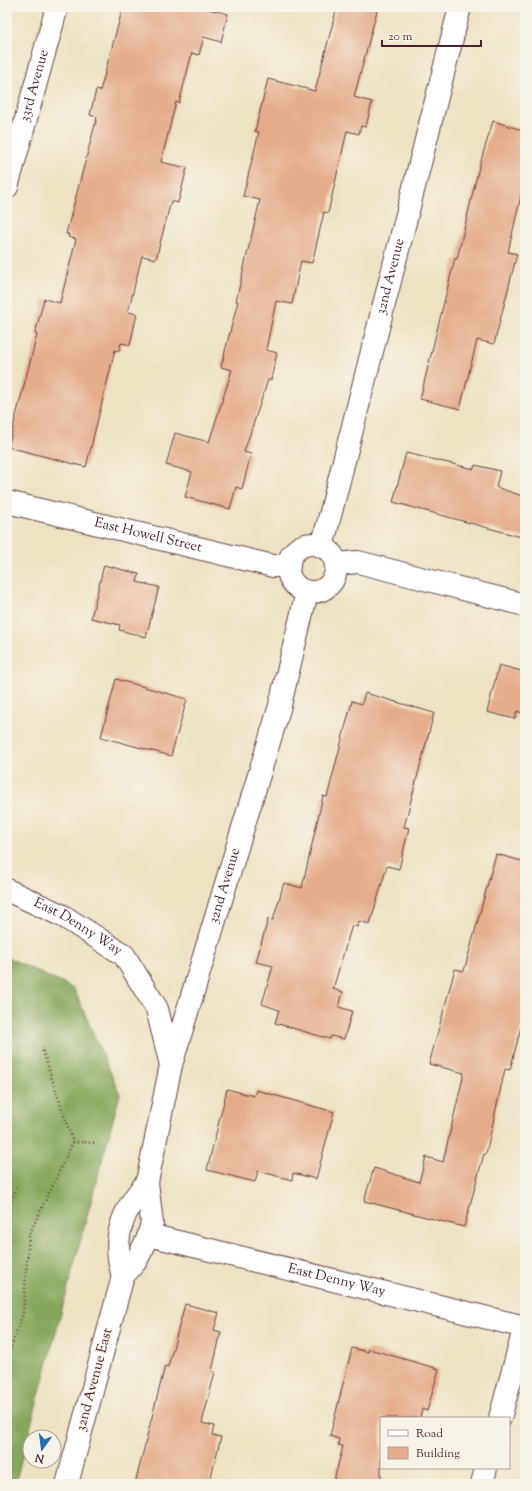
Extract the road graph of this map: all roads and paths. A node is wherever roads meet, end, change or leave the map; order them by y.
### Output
1 (57, 7) edge
2 (460, 7) edge
3 (7, 187) edge
4 (7, 502) edge
5 (322, 547) junction
6 (336, 564) junction
7 (289, 566) junction
8 (307, 592) junction
9 (525, 605) edge
10 (7, 890) edge
11 (41, 1046) dead end
12 (171, 1065) junction
13 (74, 1142) junction
14 (96, 1143) dead end
15 (147, 1182) junction
16 (17, 1186) dead end
17 (7, 1211) edge
18 (149, 1234) junction
19 (123, 1276) junction
20 (525, 1327) edge
21 (7, 1358) edge
22 (500, 1417) edge
23 (486, 1469) edge
24 (66, 1484) edge
25 (482, 1484) edge

1 - 3 street, 33rd Avenue
2 - 5 street, 32nd Avenue
4 - 7 street, East Howell Street
5 - 6 street
5 - 7 street
6 - 8 street
6 - 9 street
7 - 8 street
8 - 12 street, 32nd Avenue
10 - 12 street, East Denny Way
11 - 13 path
12 - 15 street, 32nd Avenue
13 - 14 path
13 - 21 path
15 - 18 street
15 - 19 street
16 - 17 path
18 - 19 street
18 - 20 street, East Denny Way
19 - 24 street, 32nd Avenue East
20 - 22 street
23 - 25 street

